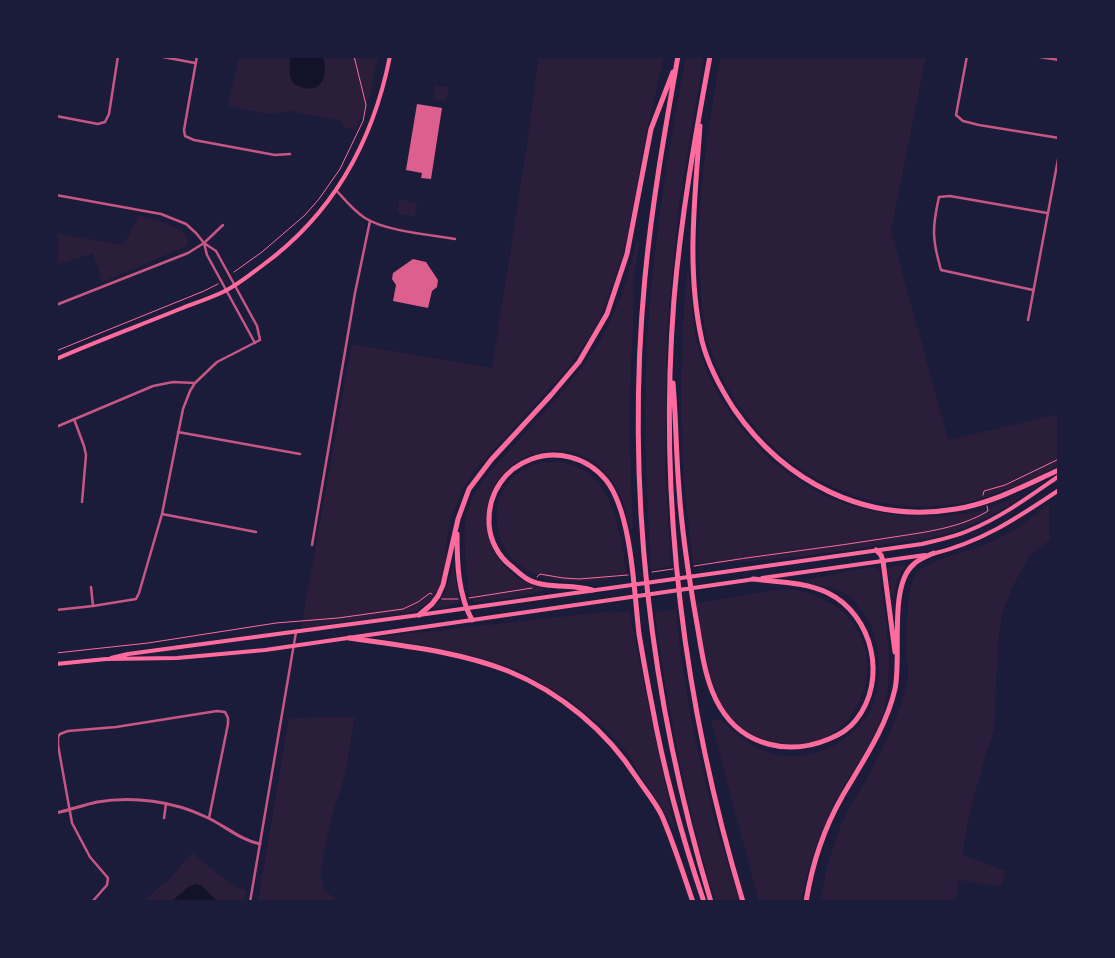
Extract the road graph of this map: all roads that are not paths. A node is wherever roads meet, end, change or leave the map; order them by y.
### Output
1 (118, 56) edge
2 (158, 56) edge
3 (197, 56) edge
4 (390, 56) edge
5 (710, 56) edge
6 (966, 56) edge
7 (1034, 56) edge
8 (678, 58) edge
9 (1059, 60) edge
10 (196, 63) junction
11 (702, 96) junction
12 (56, 116) edge
13 (1059, 138) edge
14 (290, 154) dead end
15 (1059, 154) edge
16 (337, 191) junction
17 (56, 195) edge
18 (1048, 213) junction
19 (370, 221) junction
20 (223, 226) dead end
21 (455, 239) dead end
22 (204, 243) junction
23 (235, 285) junction
24 (226, 290) junction
25 (1033, 290) junction
26 (56, 305) edge
27 (1028, 320) dead end
28 (255, 343) junction
29 (671, 356) junction
30 (56, 359) edge
31 (195, 383) junction
32 (74, 419) junction
33 (56, 427) edge
34 (178, 432) junction
35 (300, 454) dead end
36 (1059, 470) edge
37 (1059, 476) edge
38 (1059, 490) edge
39 (82, 502) dead end
40 (162, 514) junction
41 (458, 519) junction
42 (256, 532) dead end
43 (312, 545) dead end
44 (876, 550) junction
45 (934, 553) junction
46 (883, 561) junction
47 (753, 580) junction
48 (91, 587) dead end
49 (592, 590) junction
50 (93, 606) junction
51 (465, 608) junction
52 (56, 610) edge
53 (419, 615) junction
54 (472, 620) junction
55 (296, 632) junction
56 (349, 638) junction
57 (294, 646) junction
58 (106, 660) junction
59 (896, 662) junction
60 (56, 664) edge
61 (166, 804) junction
62 (69, 810) junction
63 (56, 813) edge
64 (164, 818) dead end
65 (209, 818) junction
66 (260, 844) junction
67 (92, 902) edge
68 (250, 902) edge
69 (693, 902) edge
70 (704, 902) edge
71 (711, 902) edge
72 (743, 902) edge
73 (806, 902) edge

1 - 12 street
2 - 10 street
3 - 10 street
4 - 16 main road
5 - 11 highway
6 - 13 street
7 - 9 street
8 - 41 highway
8 - 71 highway
10 - 14 street
11 - 29 highway
11 - 36 highway
15 - 18 street
16 - 19 street
16 - 23 main road
17 - 22 street
18 - 25 street
18 - 25 street
19 - 21 street
19 - 43 street
20 - 22 street
22 - 23 street
22 - 24 street
22 - 26 street
23 - 24 main road
23 - 28 street
24 - 28 street
24 - 30 main road
25 - 27 street
28 - 31 street
29 - 47 highway
29 - 72 highway
31 - 32 street
31 - 34 street
32 - 33 street
32 - 39 street
34 - 35 street
34 - 40 street
37 - 44 main road
38 - 45 main road
40 - 42 street
40 - 50 street
41 - 51 highway
41 - 53 highway
44 - 46 highway
44 - 49 main road
45 - 46 main road
45 - 59 highway
46 - 47 main road
46 - 59 highway
47 - 54 main road
48 - 50 street
49 - 51 main road
49 - 70 highway
50 - 52 street
51 - 53 main road
51 - 54 highway
53 - 55 main road
54 - 56 main road
55 - 57 street
55 - 58 main road
56 - 57 main road
56 - 69 highway
57 - 58 main road
57 - 66 street
58 - 60 main road
59 - 73 highway
61 - 62 street
61 - 64 street
61 - 65 street
62 - 63 street
62 - 65 street
62 - 67 street
65 - 66 street
66 - 68 street

